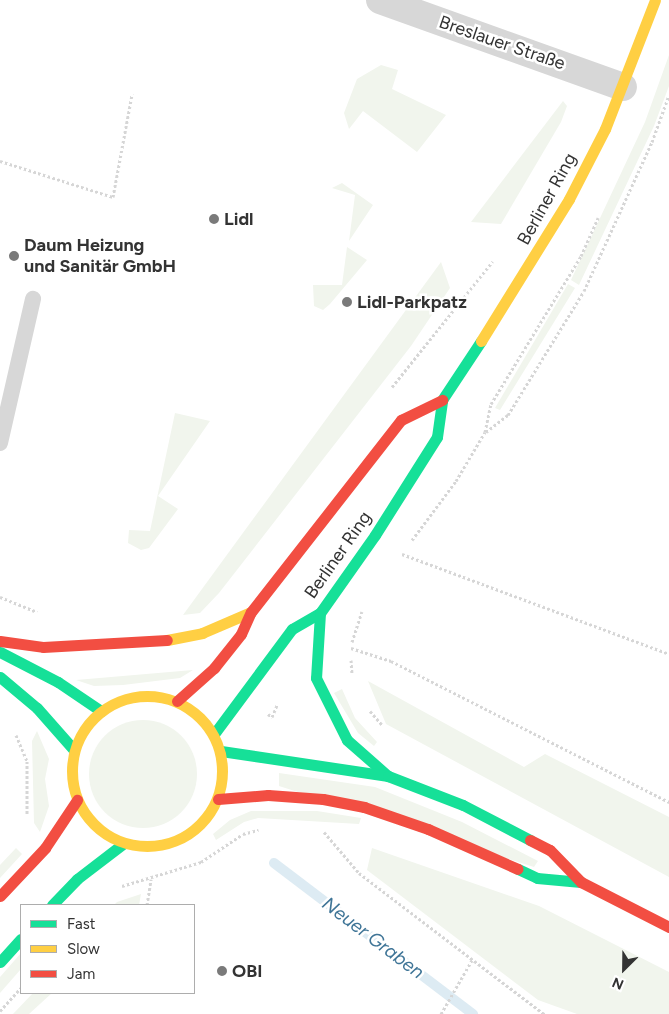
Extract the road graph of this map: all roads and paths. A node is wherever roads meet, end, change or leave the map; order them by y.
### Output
1 (380, 0) edge
2 (655, 0) edge
3 (623, 86) junction
4 (132, 94) dead end
5 (669, 96) edge
6 (0, 162) edge
7 (33, 299) dead end
8 (442, 400) junction
9 (0, 443) edge
10 (402, 554) junction
11 (396, 561) dead end
12 (0, 597) edge
13 (365, 605) dead end
14 (252, 612) junction
15 (320, 613) junction
16 (45, 615) dead end
17 (0, 641) edge
18 (351, 648) junction
19 (0, 652) edge
20 (669, 654) edge
21 (352, 674) dead end
22 (0, 677) edge
23 (177, 701) junction
24 (101, 711) junction
25 (16, 734) dead end
26 (214, 734) junction
27 (74, 750) junction
28 (221, 751) junction
29 (388, 776) junction
30 (218, 799) junction
31 (77, 800) junction
32 (669, 802) edge
33 (25, 819) dead end
34 (320, 827) dead end
35 (260, 829) dead end
36 (124, 843) junction
37 (151, 879) junction
38 (581, 882) junction
39 (119, 887) dead end
40 (0, 896) edge
41 (53, 904) edge
42 (147, 904) edge
43 (669, 927) edge
44 (20, 940) edge
45 (472, 960) junction
46 (0, 962) edge
47 (20, 989) edge
48 (0, 1011) edge
49 (441, 1014) edge
50 (544, 1014) edge

1 - 3 street, Breslauer Straße
2 - 3 main road, Berliner Ring
3 - 8 main road, Berliner Ring
4 - 6 path
5 - 10 path
7 - 9 lane
8 - 14 main road, Berliner Ring
8 - 15 main road, Berliner Ring
10 - 11 path
10 - 20 path
12 - 16 path
13 - 18 path
14 - 17 main road
14 - 23 main road, Berliner Ring
15 - 26 main road, Berliner Ring
15 - 29 main road
18 - 21 path
18 - 32 path
19 - 24 main road
22 - 27 main road
23 - 24 main road
23 - 26 main road
24 - 27 main road
25 - 33 path
26 - 28 main road
27 - 31 main road
28 - 29 main road
28 - 30 main road
29 - 38 main road
30 - 36 main road
30 - 38 main road
31 - 36 main road
31 - 40 main road
34 - 45 path
35 - 37 path
36 - 41 main road
37 - 39 path
37 - 42 path
38 - 43 main road
44 - 46 main road
45 - 49 path
45 - 50 path
47 - 48 path

